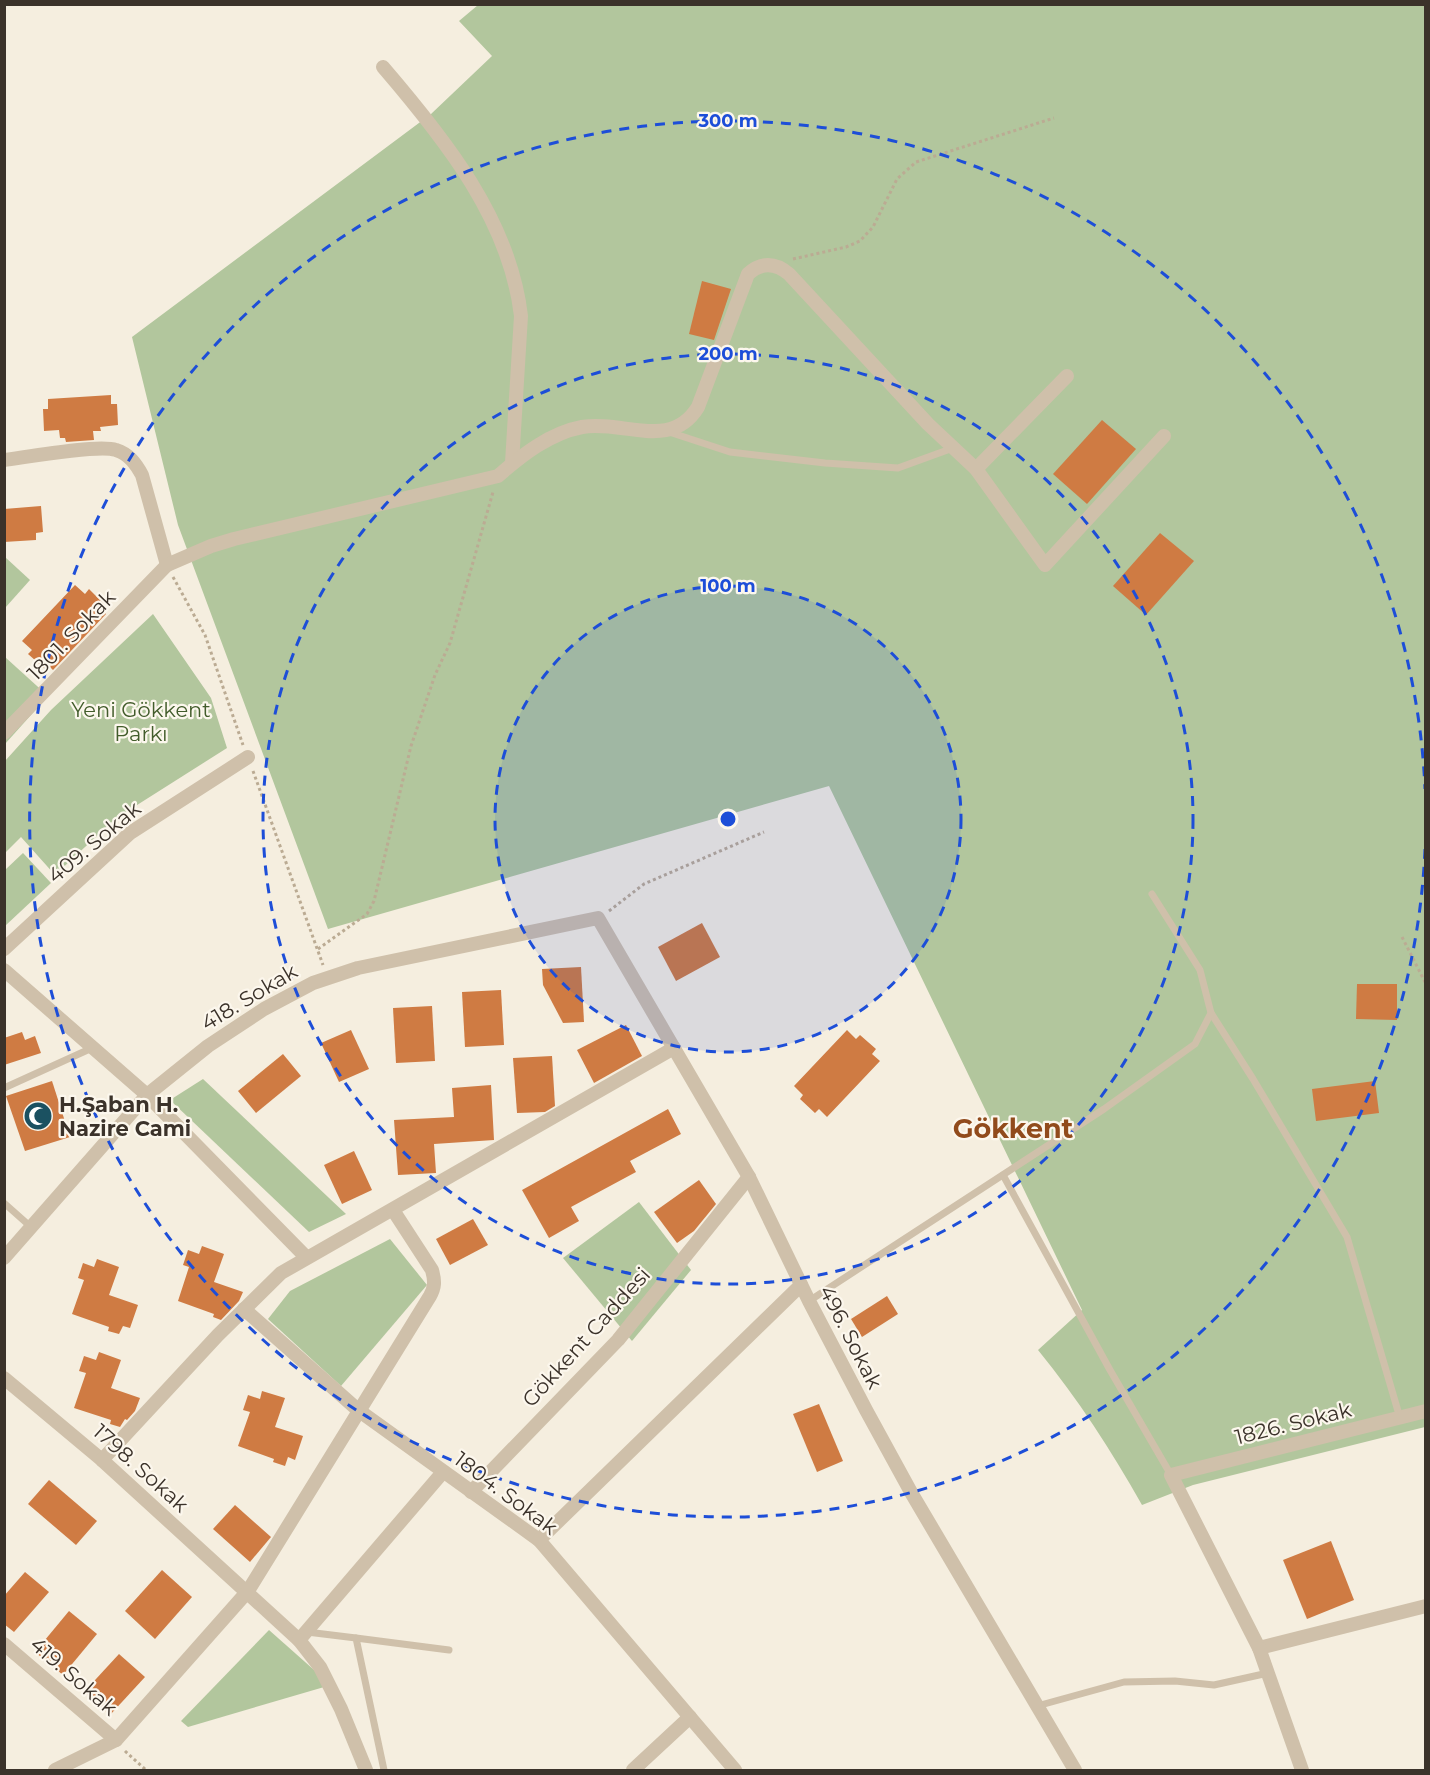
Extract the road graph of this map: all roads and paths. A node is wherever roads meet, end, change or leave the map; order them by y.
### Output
1 (383, 67) dead end
2 (1054, 118) dead end
3 (766, 265) junction
4 (1067, 376) dead end
5 (666, 431) junction
6 (1164, 436) dead end
7 (954, 448) junction
8 (4, 460) edge
9 (512, 463) junction
10 (976, 469) junction
11 (498, 476) junction
12 (167, 565) junction
13 (4, 733) edge
14 (248, 757) dead end
15 (764, 832) dead end
16 (1152, 894) dead end
17 (598, 918) junction
18 (1402, 937) dead end
19 (4, 949) edge
20 (318, 949) dead end
21 (4, 970) edge
22 (1425, 984) edge
23 (1211, 1013) junction
24 (93, 1048) junction
25 (674, 1048) junction
26 (4, 1088) edge
27 (147, 1095) junction
28 (1003, 1175) junction
29 (749, 1177) junction
30 (4, 1203) edge
31 (393, 1210) junction
32 (32, 1227) junction
33 (306, 1257) junction
34 (4, 1258) edge
35 (801, 1285) junction
36 (809, 1301) junction
37 (244, 1308) junction
38 (4, 1378) edge
39 (358, 1410) junction
40 (1425, 1411) edge
41 (1400, 1418) junction
42 (102, 1460) junction
43 (443, 1472) junction
44 (1171, 1475) junction
45 (471, 1491) junction
46 (539, 1540) junction
47 (248, 1592) junction
48 (1425, 1606) edge
49 (303, 1636) junction
50 (356, 1638) junction
51 (4, 1644) edge
52 (1259, 1648) junction
53 (449, 1650) dead end
54 (1268, 1673) junction
55 (1037, 1706) junction
56 (690, 1717) junction
57 (116, 1740) junction
58 (55, 1770) edge
59 (146, 1770) edge
60 (366, 1770) edge
61 (384, 1770) edge
62 (633, 1770) edge
63 (735, 1770) edge
64 (1075, 1770) edge
65 (1302, 1770) edge

1 - 9 street
2 - 3 path
3 - 5 street
3 - 7 street
4 - 10 street
5 - 7 lane
5 - 9 street
6 - 10 street
7 - 10 street
8 - 12 street
9 - 11 street
11 - 12 street
11 - 20 path
12 - 13 street, 1801. Sokak
14 - 19 street, 409. Sokak
15 - 17 path
16 - 23 lane
17 - 25 street, 496. Sokak
17 - 27 street, 418. Sokak
18 - 22 path
21 - 24 street
23 - 28 lane
23 - 41 lane
24 - 26 lane
24 - 27 street
25 - 29 street, 496. Sokak
25 - 31 street
27 - 32 street, 418. Sokak
27 - 33 street
28 - 36 lane
28 - 44 lane
29 - 35 street, 496. Sokak
29 - 45 street, Gökkent Caddesi
30 - 32 lane
31 - 33 street
31 - 39 street
32 - 34 street, 418. Sokak
33 - 37 street
35 - 36 street, 496. Sokak
35 - 46 street
36 - 55 street, 496. Sokak
37 - 39 street, 1804. Sokak
37 - 42 street
38 - 42 street, 1798. Sokak
39 - 43 street, 1804. Sokak
39 - 47 street
40 - 41 street, 1826. Sokak
41 - 44 street, 1826. Sokak
42 - 47 street, 1798. Sokak
43 - 45 street, 1804. Sokak
43 - 49 street
44 - 52 street
45 - 46 street, 1804. Sokak
46 - 56 street, 1804. Sokak
47 - 49 street, 1798. Sokak
47 - 57 street
48 - 52 street
49 - 50 lane
49 - 60 street, 1798. Sokak
50 - 53 lane
50 - 61 lane
51 - 57 street, 419. Sokak
52 - 54 street
54 - 55 lane
54 - 65 street
55 - 64 street, 496. Sokak
56 - 62 street
56 - 63 street, 1804. Sokak
57 - 58 street
57 - 59 path

